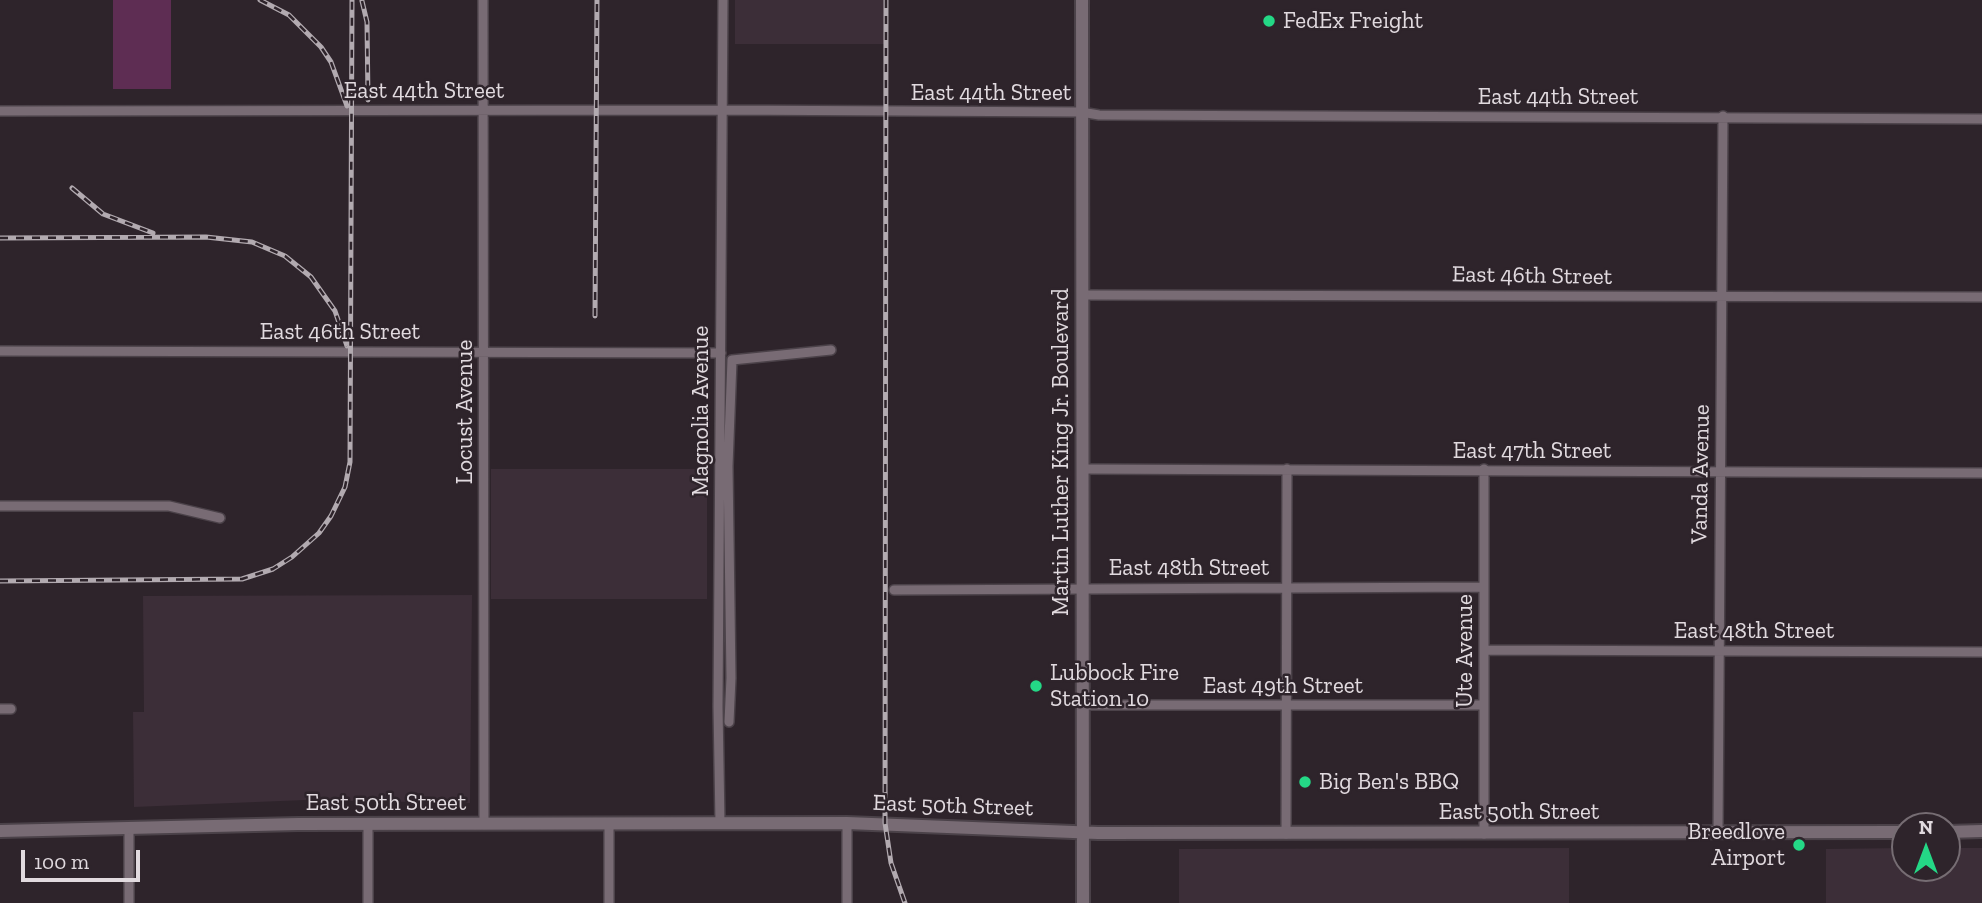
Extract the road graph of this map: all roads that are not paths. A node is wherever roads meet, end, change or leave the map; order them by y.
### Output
1 (484, 0) edge
2 (723, 0) edge
3 (1082, 0) edge
4 (484, 110) junction
5 (724, 110) junction
6 (0, 111) edge
7 (1081, 112) junction
8 (1723, 116) junction
9 (1982, 119) edge
10 (1082, 295) junction
11 (1724, 296) junction
12 (1982, 297) edge
13 (831, 350) dead end
14 (0, 351) edge
15 (484, 351) junction
16 (721, 353) junction
17 (1082, 469) junction
18 (1287, 469) junction
19 (1484, 469) junction
20 (1720, 471) junction
21 (1982, 473) edge
22 (0, 506) edge
23 (219, 518) dead end
24 (1082, 587) junction
25 (1287, 587) junction
26 (1485, 587) junction
27 (894, 590) dead end
28 (1485, 650) junction
29 (1720, 651) junction
30 (1982, 652) edge
31 (1081, 705) junction
32 (1286, 705) junction
33 (1484, 705) junction
34 (0, 709) edge
35 (11, 709) dead end
36 (729, 722) dead end
37 (368, 823) junction
38 (720, 823) junction
39 (847, 823) junction
40 (484, 824) junction
41 (609, 824) junction
42 (129, 830) junction
43 (0, 831) edge
44 (1982, 831) edge
45 (1081, 832) junction
46 (1718, 832) junction
47 (1891, 832) edge
48 (1961, 832) edge
49 (1286, 834) junction
50 (1485, 834) junction
51 (129, 903) edge
52 (368, 903) edge
53 (609, 903) edge
54 (848, 903) edge
55 (1083, 903) edge

1 - 4 street, Locust Avenue
2 - 5 street, Magnolia Avenue
3 - 7 main road, Martin Luther King Jr. Boulevard
4 - 5 street, East 44th Street
4 - 6 street, East 44th Street
4 - 15 street, Locust Avenue
5 - 7 street, East 44th Street
5 - 16 street, Magnolia Avenue
7 - 8 street, East 44th Street
7 - 10 main road, Martin Luther King Jr. Boulevard
8 - 9 street, East 44th Street
8 - 11 street, Vanda Avenue
10 - 11 street, East 46th Street
10 - 17 main road, Martin Luther King Jr. Boulevard
11 - 12 street, East 46th Street
11 - 20 street, Vanda Avenue
13 - 36 street
14 - 15 street, East 46th Street
15 - 16 street, East 46th Street
15 - 40 street, Locust Avenue
16 - 38 street, Magnolia Avenue
17 - 18 street, East 47th Street
17 - 24 main road, Martin Luther King Jr. Boulevard
18 - 19 street, East 47th Street
18 - 25 street
19 - 20 street, East 47th Street
19 - 26 street, Ute Avenue
20 - 21 street, East 47th Street
20 - 29 street, Vanda Avenue
22 - 23 street
24 - 25 street, East 48th Street
24 - 27 street, East 48th Street
24 - 31 main road, Martin Luther King Jr. Boulevard
25 - 26 street, East 48th Street
25 - 32 street
26 - 28 street, Ute Avenue
28 - 29 street, East 48th Street
28 - 33 street, Ute Avenue
29 - 30 street, East 48th Street
29 - 46 street, Vanda Avenue
31 - 32 street, East 49th Street
31 - 45 main road, Martin Luther King Jr. Boulevard
32 - 33 street, East 49th Street
32 - 49 street
33 - 50 street, Ute Avenue
34 - 35 street
37 - 40 main road, East 50th Street
37 - 42 main road, East 50th Street
37 - 52 street
38 - 39 main road, East 50th Street
38 - 41 main road, East 50th Street
39 - 45 main road, East 50th Street
39 - 54 street
40 - 41 main road, East 50th Street
41 - 53 street
42 - 43 main road, East 50th Street
42 - 51 street
44 - 48 main road
45 - 49 main road, East 50th Street
45 - 55 main road, Martin Luther King Jr. Boulevard
46 - 47 main road, East 50th Street
46 - 50 main road, East 50th Street
49 - 50 main road, East 50th Street

